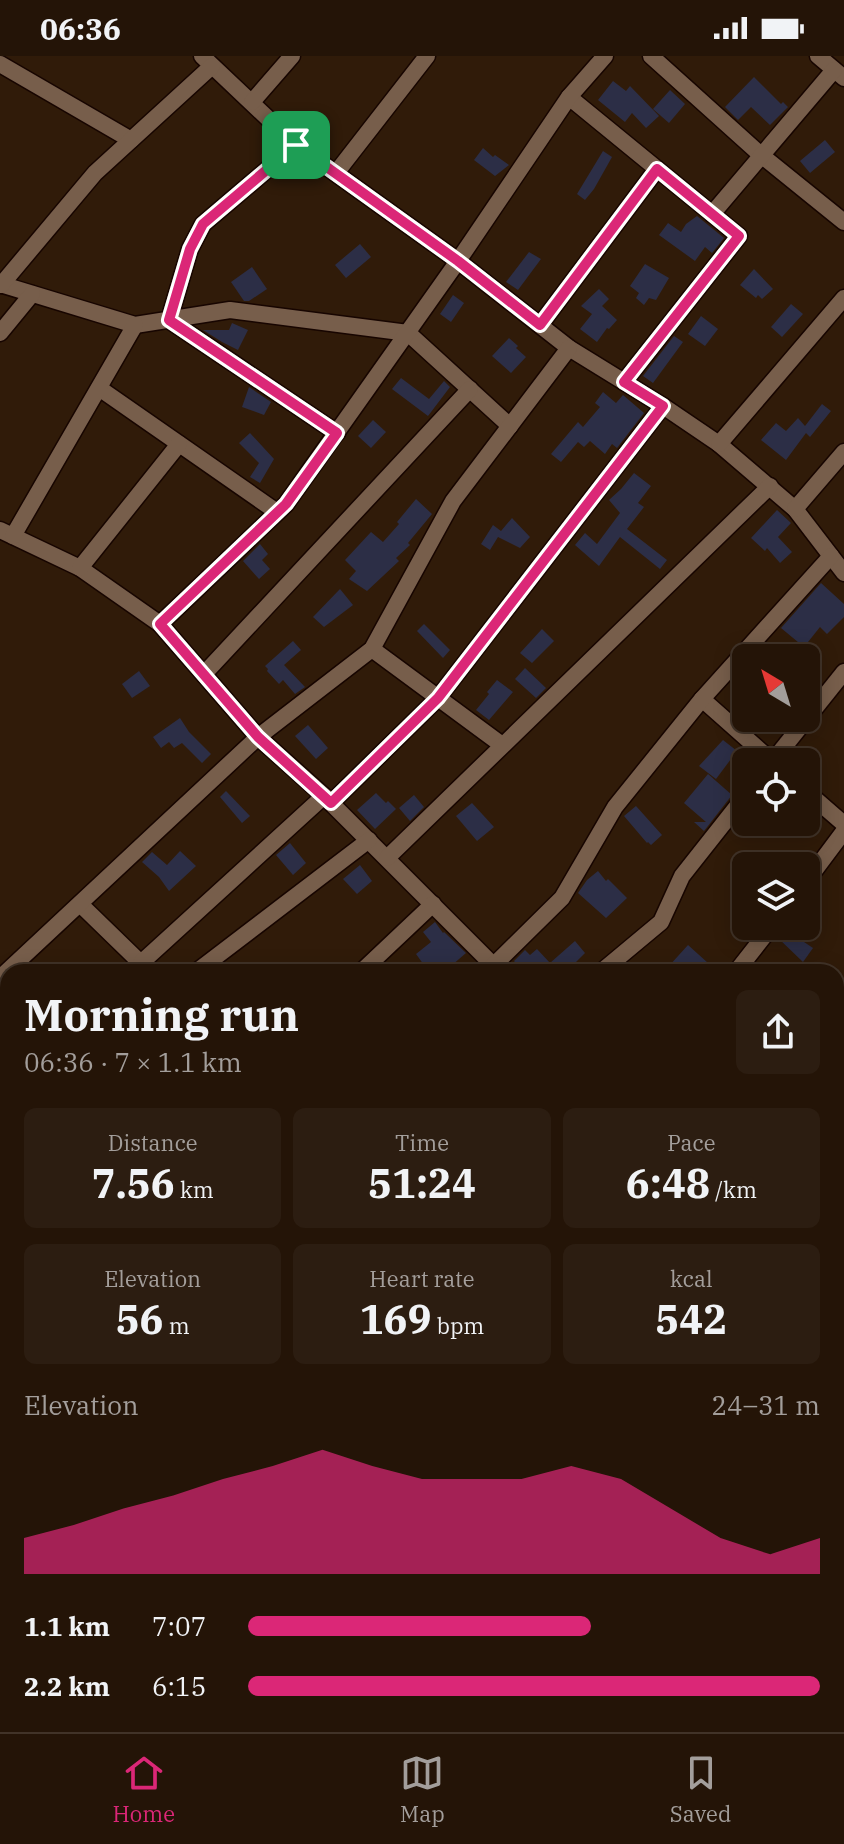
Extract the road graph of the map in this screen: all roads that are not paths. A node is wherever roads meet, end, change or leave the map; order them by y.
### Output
1 (292, 56) edge
2 (427, 56) edge
3 (605, 56) edge
4 (651, 56) edge
5 (820, 57) edge
6 (207, 61) edge
7 (0, 64) edge
8 (839, 74) edge
9 (569, 97) junction
10 (252, 102) junction
11 (131, 140) junction
12 (296, 145) junction
13 (761, 155) junction
14 (657, 169) junction
15 (336, 173) junction
16 (712, 214) junction
17 (844, 222) edge
18 (458, 261) junction
19 (0, 284) edge
20 (32, 294) junction
21 (844, 298) edge
22 (169, 320) junction
23 (135, 325) junction
24 (540, 325) junction
25 (0, 333) edge
26 (408, 333) junction
27 (569, 348) junction
28 (624, 382) junction
29 (99, 388) junction
30 (470, 389) junction
31 (663, 406) junction
32 (510, 426) junction
33 (337, 433) junction
34 (179, 444) junction
35 (719, 444) junction
36 (844, 452) edge
37 (770, 486) junction
38 (795, 509) junction
39 (277, 512) junction
40 (7, 533) edge
41 (831, 556) junction
42 (80, 568) junction
43 (844, 573) edge
44 (160, 624) junction
45 (372, 649) junction
46 (844, 672) edge
47 (204, 674) junction
48 (438, 698) junction
49 (702, 699) junction
50 (258, 737) junction
51 (502, 745) junction
52 (757, 748) edge
53 (784, 748) edge
54 (328, 800) junction
55 (820, 803) edge
56 (732, 813) edge
57 (844, 824) edge
58 (844, 831) edge
59 (369, 840) junction
60 (387, 858) junction
61 (820, 863) edge
62 (80, 904) junction
63 (433, 904) junction
64 (761, 940) edge
65 (15, 964) edge
66 (142, 964) edge
67 (150, 964) edge
68 (206, 964) edge
69 (369, 964) edge
70 (488, 964) edge
71 (499, 964) edge
72 (611, 964) edge
73 (742, 964) edge

1 - 10 street
2 - 15 street
3 - 9 street
4 - 13 street
5 - 8 street
6 - 10 street
6 - 11 street
7 - 11 street
8 - 13 street
9 - 14 street
9 - 18 street
10 - 12 street
11 - 19 street
12 - 15 street
12 - 22 street
13 - 16 street
13 - 17 street
14 - 16 street
14 - 24 street
15 - 18 street
16 - 28 street
18 - 24 street
18 - 26 street
19 - 20 street
20 - 23 street
20 - 25 street
21 - 35 street
22 - 23 street
22 - 26 street
22 - 33 street
23 - 29 street
24 - 27 street
26 - 30 street
26 - 33 street
27 - 28 street
27 - 32 street
28 - 31 street
29 - 34 street
29 - 40 street
30 - 32 street
30 - 47 street
31 - 35 street
31 - 48 street
32 - 45 street
33 - 39 street
34 - 39 street
34 - 42 street
35 - 37 street
36 - 38 street
37 - 38 street
37 - 51 street
38 - 41 street
39 - 44 street
40 - 42 street
41 - 43 street
41 - 49 street
42 - 44 street
44 - 47 street
45 - 48 street
45 - 50 street
46 - 53 street
47 - 50 street
48 - 51 street
48 - 54 street
49 - 52 street
49 - 71 street
50 - 54 street
50 - 62 street
51 - 60 street
54 - 59 street
54 - 67 street
55 - 57 street
56 - 72 street
58 - 61 street
59 - 60 street
59 - 68 street
60 - 63 street
62 - 65 street
62 - 66 street
63 - 69 street
63 - 70 street
64 - 73 street

